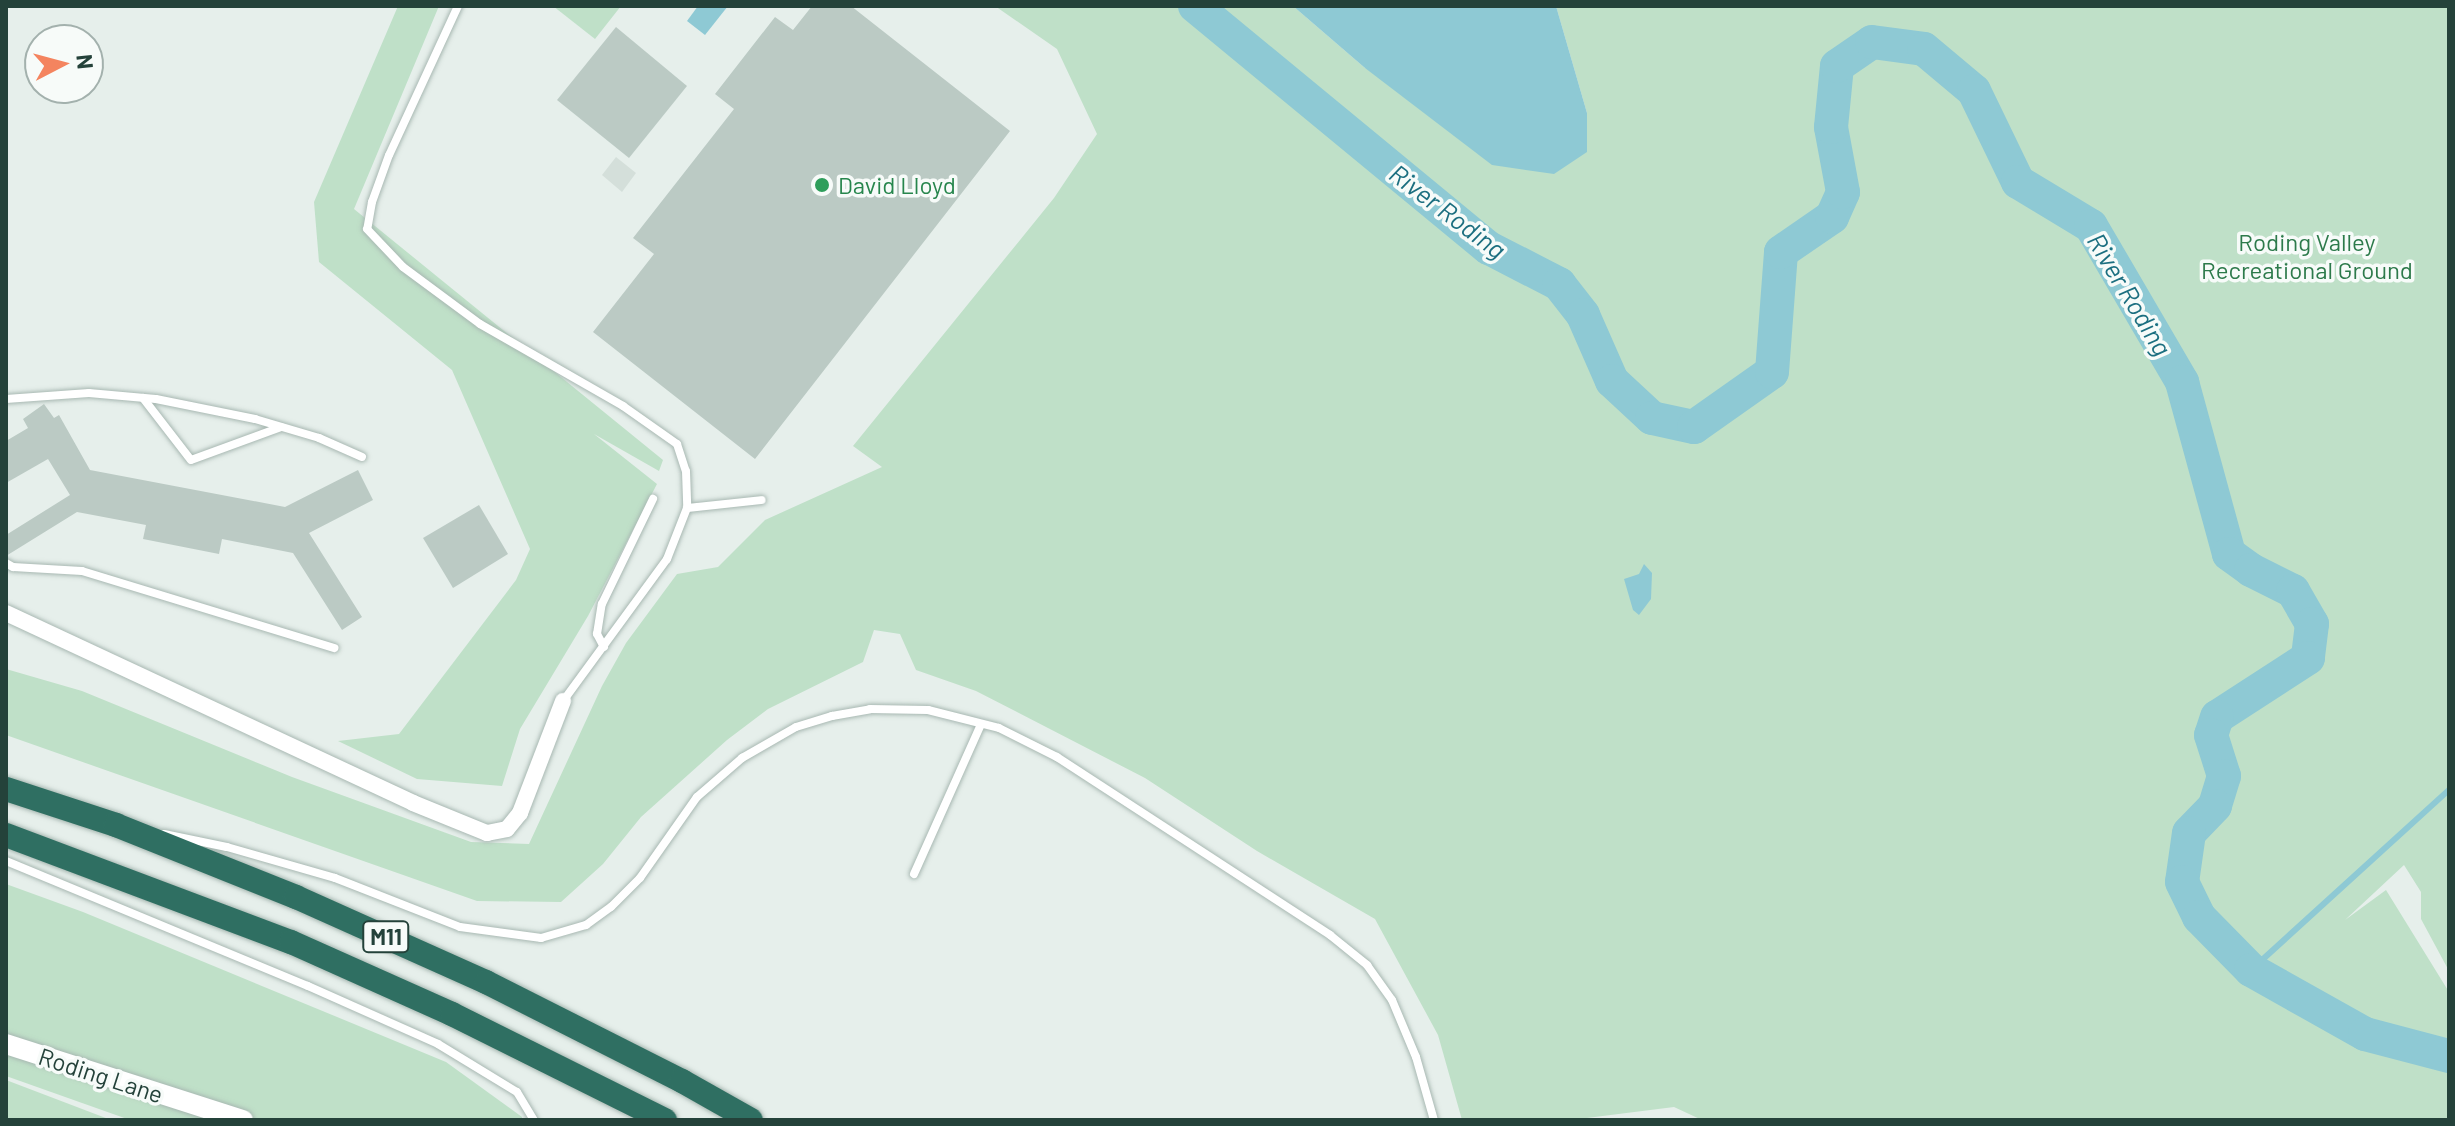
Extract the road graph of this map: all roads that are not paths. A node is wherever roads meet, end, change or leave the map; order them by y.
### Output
1 (458, 6) edge
2 (143, 398) junction
3 (6, 399) edge
4 (281, 427) junction
5 (362, 457) dead end
6 (653, 499) dead end
7 (762, 500) dead end
8 (687, 508) junction
9 (6, 563) edge
10 (6, 613) edge
11 (604, 647) junction
12 (334, 648) dead end
13 (563, 701) joint
14 (981, 724) junction
15 (6, 789) edge
16 (116, 825) junction
17 (6, 835) edge
18 (6, 861) edge
19 (914, 874) dead end
20 (6, 1044) edge
21 (243, 1120) edge
22 (534, 1120) edge
23 (665, 1120) edge
24 (751, 1120) edge
25 (1434, 1120) edge

1 - 8 lane
2 - 3 lane
2 - 4 lane
2 - 4 lane
4 - 5 lane
6 - 11 lane
7 - 8 lane
8 - 11 lane
9 - 12 lane
10 - 13 street
11 - 13 lane
14 - 16 lane
14 - 19 lane
14 - 25 lane
15 - 16 highway, M11
16 - 24 highway, M11
17 - 23 highway, M11
18 - 22 lane
20 - 21 street, Roding Lane

